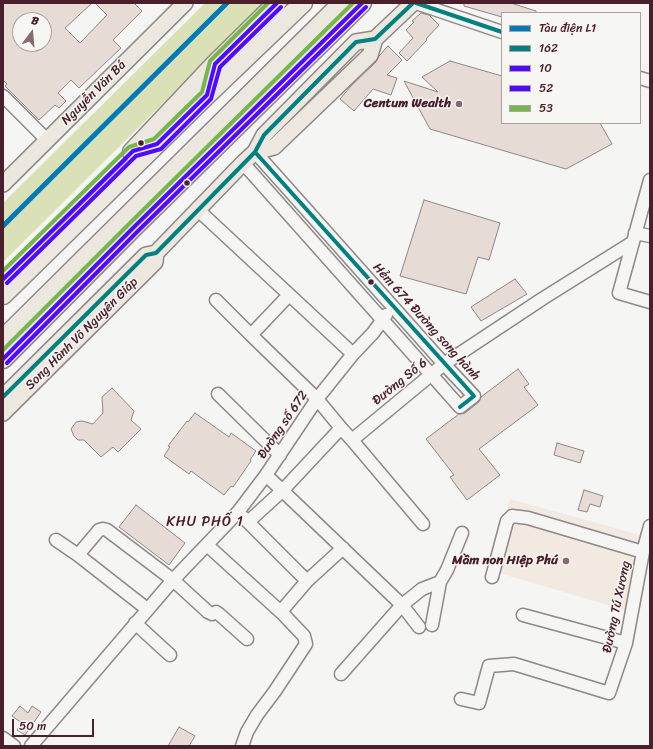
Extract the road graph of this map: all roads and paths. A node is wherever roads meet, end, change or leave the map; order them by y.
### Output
1 (277, 3) edge
2 (303, 3) edge
3 (342, 3) edge
4 (362, 3) edge
5 (415, 3) edge
6 (177, 5) edge
7 (501, 32) edge
8 (215, 64) junction
9 (207, 95) junction
10 (3, 96) edge
11 (47, 140) junction
12 (157, 144) junction
13 (133, 152) junction
14 (255, 152) junction
15 (243, 163) junction
16 (650, 180) edge
17 (3, 184) edge
18 (197, 209) junction
19 (650, 236) edge
20 (634, 238) junction
21 (156, 253) junction
22 (3, 279) edge
23 (3, 295) edge
24 (289, 295) junction
25 (216, 300) dead end
26 (650, 302) edge
27 (392, 306) junction
28 (382, 320) junction
29 (251, 335) junction
30 (3, 339) edge
31 (353, 354) junction
32 (3, 359) edge
33 (444, 364) junction
34 (431, 374) junction
35 (218, 394) dead end
36 (3, 397) edge
37 (317, 399) junction
38 (3, 413) edge
39 (341, 428) junction
40 (352, 440) junction
41 (280, 455) junction
42 (266, 475) junction
43 (283, 490) junction
44 (238, 512) junction
45 (248, 522) junction
46 (424, 524) dead end
47 (650, 526) edge
48 (462, 533) dead end
49 (56, 540) dead end
50 (207, 545) junction
51 (343, 548) junction
52 (643, 552) junction
53 (78, 555) junction
54 (492, 576) dead end
55 (172, 580) junction
56 (307, 581) junction
57 (440, 582) junction
58 (402, 605) junction
59 (147, 609) junction
60 (283, 614) junction
61 (523, 615) dead end
62 (135, 623) junction
63 (432, 624) dead end
64 (419, 627) dead end
65 (247, 638) dead end
66 (626, 643) junction
67 (170, 655) dead end
68 (341, 674) dead end
69 (461, 699) dead end
70 (3, 738) edge
71 (14, 746) edge
72 (31, 746) edge
73 (242, 746) edge

1 - 8 highway
2 - 9 highway
3 - 30 highway
4 - 32 highway
5 - 7 street
5 - 14 main road
6 - 11 main road, Nguyễn Văn Bá
8 - 9 highway
8 - 13 highway
9 - 12 highway
10 - 11 street
11 - 17 main road, Nguyễn Văn Bá
12 - 13 highway
12 - 23 highway
13 - 22 highway
14 - 15 main road, Song Hành Võ Nguyên Giáp
14 - 27 street, Hẻm 674 Đường song hành
15 - 18 main road, Song Hành Võ Nguyên Giáp
15 - 28 street, Hẻm 674 Đường song hành
16 - 20 street
18 - 21 main road, Song Hành Võ Nguyên Giáp
18 - 24 street
19 - 20 street
20 - 26 street
20 - 33 street, Đường Số 6
21 - 36 main road, Song Hành Võ Nguyên Giáp
21 - 38 main road, Song Hành Võ Nguyên Giáp
24 - 29 street
24 - 31 street
25 - 29 street
27 - 28 street, Đường số 672
27 - 33 street, Hẻm 674 Đường song hành
28 - 31 street, Đường số 672
28 - 34 street, Hẻm 674 Đường song hành
29 - 37 street
31 - 37 street, Đường số 672
33 - 34 street, Đường Số 6
33 - 34 street, Hẻm 674 Đường song hành
34 - 40 street, Đường Số 6
35 - 41 street
37 - 39 street
37 - 41 street, Đường số 672
39 - 40 street
39 - 43 street
40 - 46 street
41 - 42 street, Đường số 672
42 - 43 street
42 - 44 street, Đường số 672
43 - 45 street
43 - 51 street
44 - 45 street
44 - 50 street, Đường số 672
45 - 56 street
47 - 52 street, Đường Tú Xương
48 - 57 street
49 - 53 street
50 - 55 street, Đường số 672
50 - 60 street
51 - 56 street
51 - 58 street
52 - 54 street
52 - 66 street, Đường Tú Xương
53 - 55 street
53 - 59 street
55 - 59 street, Đường số 672
55 - 65 street
56 - 60 street
57 - 58 street
57 - 63 street
58 - 64 street
58 - 68 street
59 - 62 street, Đường số 672
60 - 73 street
61 - 66 street
62 - 67 street
62 - 72 street, Đường số 672
66 - 69 street, Đường Tú Xương
70 - 71 street

